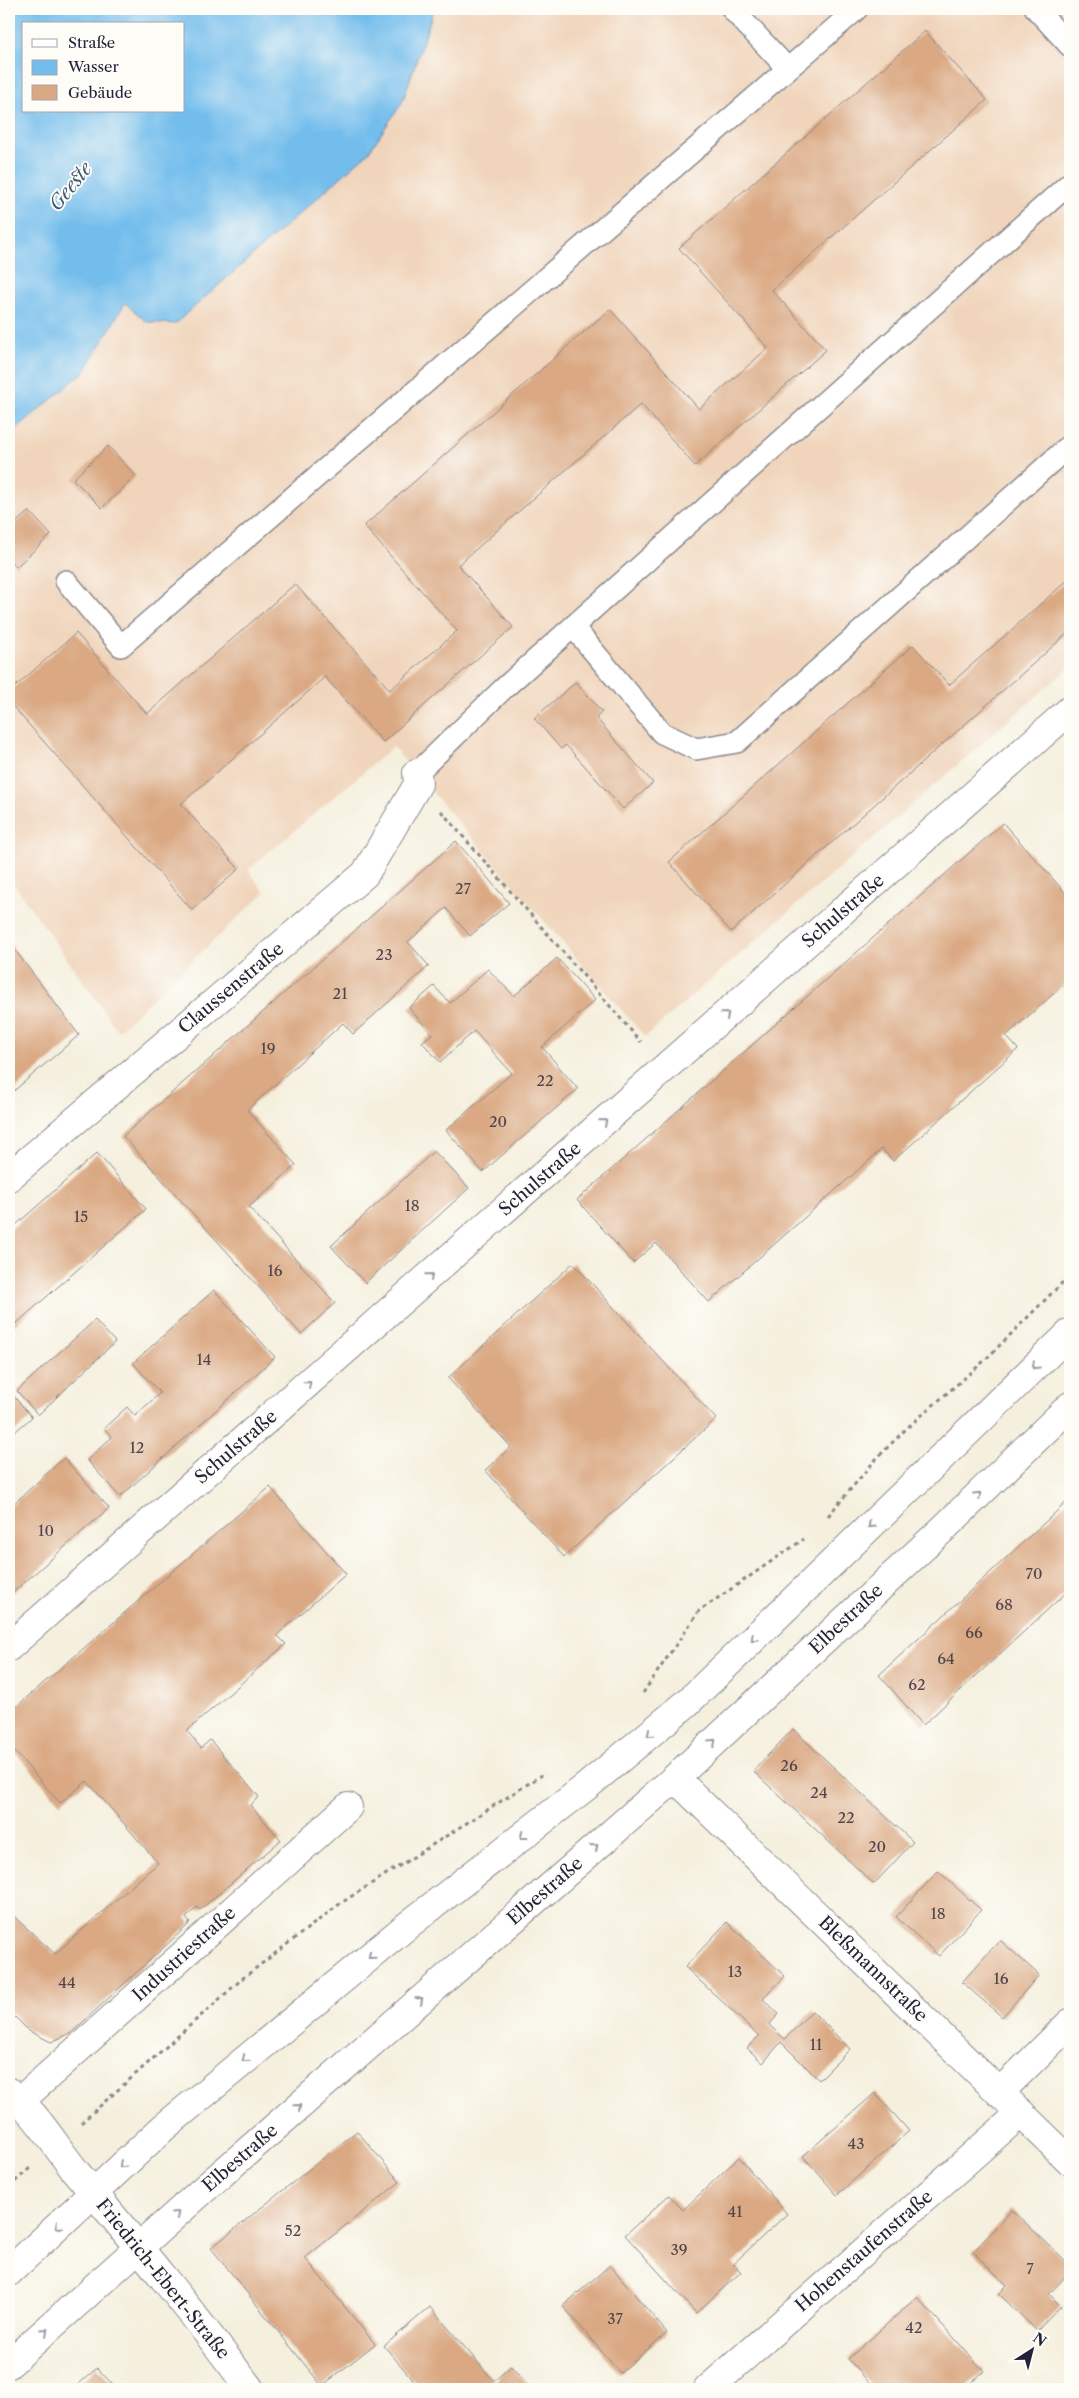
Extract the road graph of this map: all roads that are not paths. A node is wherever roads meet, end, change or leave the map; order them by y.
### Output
1 (732, 9) edge
2 (857, 9) edge
3 (1043, 12) edge
4 (1070, 46) edge
5 (787, 68) junction
6 (1070, 182) edge
7 (1070, 445) edge
8 (66, 581) dead end
9 (574, 628) junction
10 (1070, 710) edge
11 (418, 778) joint
12 (9, 1177) edge
13 (1070, 1333) edge
14 (1070, 1406) edge
15 (9, 1647) edge
16 (675, 1778) junction
17 (348, 1807) dead end
18 (1070, 2023) edge
19 (1000, 2092) junction
20 (15, 2096) edge
21 (1021, 2113) junction
22 (1070, 2161) edge
23 (93, 2192) junction
24 (139, 2246) junction
25 (9, 2272) edge
26 (9, 2364) edge
27 (250, 2389) edge
28 (708, 2389) edge

1 - 5 lane
2 - 5 lane
3 - 4 lane
5 - 8 lane
6 - 9 lane
7 - 9 lane
9 - 11 lane
15 -> 10 street, Schulstraße
11 - 12 street, Claussenstraße
13 -> 23 street
16 -> 14 street, Elbestraße
16 - 19 street, Bleßmannstraße
24 -> 16 street, Elbestraße
17 - 20 street, Industriestraße
18 - 19 street
19 - 21 street, Bleßmannstraße
20 - 23 street, Friedrich-Ebert-Straße
21 - 22 street, Bleßmannstraße
21 - 28 street, Hohenstaufenstraße
23 - 24 street, Friedrich-Ebert-Straße
23 -> 25 street
26 -> 24 street, Elbestraße
24 - 27 street, Friedrich-Ebert-Straße

